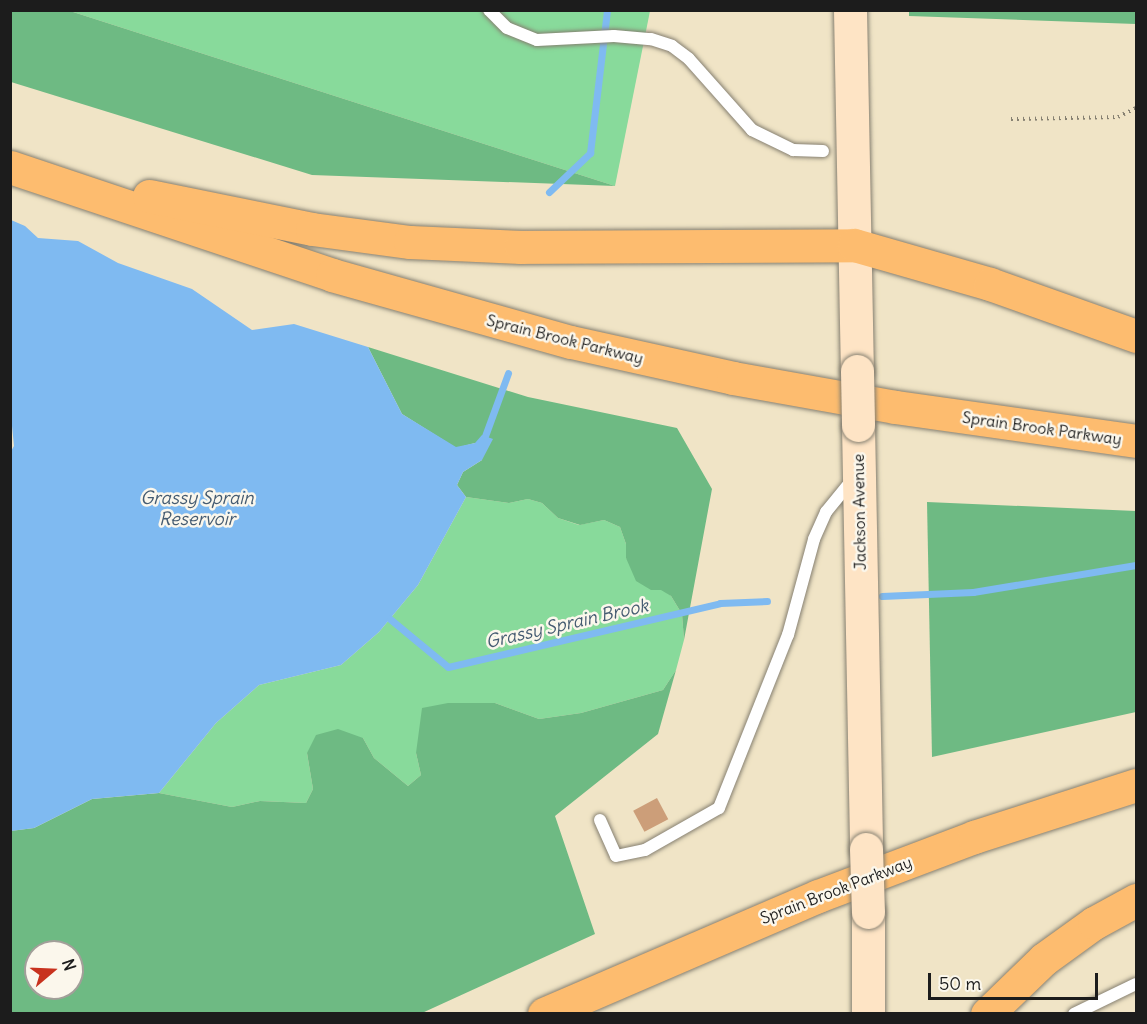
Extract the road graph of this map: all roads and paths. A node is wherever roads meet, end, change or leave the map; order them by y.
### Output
1 (489, 10) edge
2 (850, 10) edge
3 (1137, 108) edge
4 (1011, 119) dead end
5 (823, 151) dead end
6 (14, 168) edge
7 (854, 245) junction
8 (1137, 336) edge
9 (1137, 441) edge
10 (859, 472) junction
11 (1137, 785) edge
12 (600, 820) dead end
13 (1137, 900) edge
14 (663, 960) junction
15 (1137, 984) edge
16 (544, 1014) edge
17 (579, 1014) edge
18 (868, 1014) edge
19 (987, 1014) edge
20 (1074, 1014) edge

1 - 5 lane
2 - 7 main road, Jackson Avenue
3 - 4 path
6 - 7 highway
6 - 9 highway, Sprain Brook Parkway
7 - 8 highway
7 - 10 main road, Jackson Avenue, bridge
10 - 12 lane
10 - 18 main road, Jackson Avenue, bridge
11 - 14 highway, Sprain Brook Parkway
13 - 19 highway
14 - 16 highway, Sprain Brook Parkway
14 - 17 highway
15 - 20 lane

